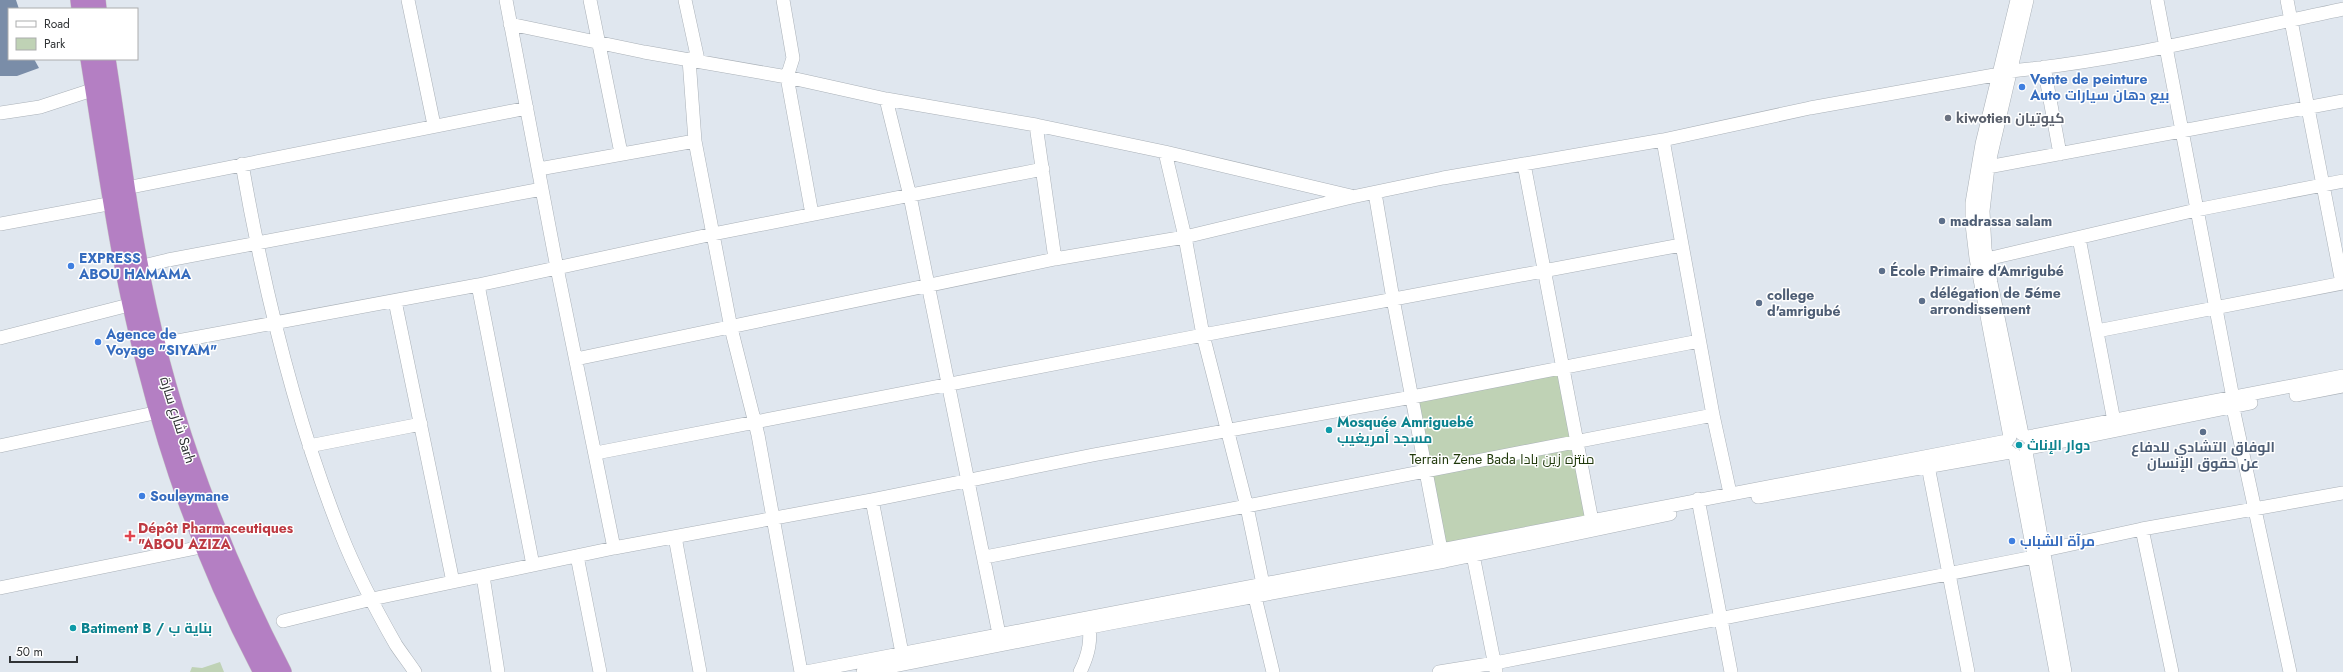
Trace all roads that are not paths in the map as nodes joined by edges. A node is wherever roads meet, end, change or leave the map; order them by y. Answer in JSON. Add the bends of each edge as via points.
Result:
{"nodes":[{"id":1,"x":408,"y":0,"type":"edge"},
{"id":2,"x":506,"y":0,"type":"edge"},
{"id":3,"x":590,"y":0,"type":"edge"},
{"id":4,"x":685,"y":0,"type":"edge"},
{"id":5,"x":783,"y":0,"type":"edge"},
{"id":6,"x":2017,"y":0,"type":"edge"},
{"id":7,"x":2027,"y":0,"type":"edge"},
{"id":8,"x":2157,"y":0,"type":"edge"},
{"id":9,"x":2287,"y":0,"type":"edge"},
{"id":10,"x":2343,"y":9,"type":"edge"},
{"id":11,"x":2291,"y":20,"type":"junction"},
{"id":12,"x":510,"y":24,"type":"junction"},
{"id":13,"x":598,"y":42,"type":"junction"},
{"id":14,"x":2166,"y":46,"type":"junction"},
{"id":15,"x":693,"y":59,"type":"junction"},
{"id":16,"x":90,"y":60,"type":"edge"},
{"id":17,"x":106,"y":60,"type":"edge"},
{"id":18,"x":2044,"y":67,"type":"junction"},
{"id":19,"x":2005,"y":72,"type":"junction"},
{"id":20,"x":787,"y":77,"type":"junction"},
{"id":21,"x":95,"y":89,"type":"junction"},
{"id":22,"x":886,"y":99,"type":"junction"},
{"id":23,"x":2343,"y":101,"type":"edge"},
{"id":24,"x":527,"y":108,"type":"junction"},
{"id":25,"x":2307,"y":108,"type":"junction"},
{"id":26,"x":0,"y":113,"type":"edge"},
{"id":27,"x":1036,"y":125,"type":"junction"},
{"id":28,"x":434,"y":126,"type":"junction"},
{"id":29,"x":2182,"y":131,"type":"junction"},
{"id":30,"x":1663,"y":140,"type":"junction"},
{"id":31,"x":695,"y":141,"type":"junction"},
{"id":32,"x":1165,"y":152,"type":"junction"},
{"id":33,"x":621,"y":153,"type":"junction"},
{"id":34,"x":2060,"y":154,"type":"junction"},
{"id":35,"x":242,"y":164,"type":"junction"},
{"id":36,"x":1524,"y":164,"type":"junction"},
{"id":37,"x":1988,"y":167,"type":"junction"},
{"id":38,"x":539,"y":169,"type":"junction"},
{"id":39,"x":1043,"y":169,"type":"junction"},
{"id":40,"x":2343,"y":181,"type":"edge"},
{"id":41,"x":2322,"y":186,"type":"junction"},
{"id":42,"x":126,"y":188,"type":"junction"},
{"id":43,"x":542,"y":189,"type":"junction"},
{"id":44,"x":1376,"y":193,"type":"junction"},
{"id":45,"x":910,"y":196,"type":"junction"},
{"id":46,"x":1352,"y":197,"type":"junction"},
{"id":47,"x":113,"y":203,"type":"junction"},
{"id":48,"x":2196,"y":210,"type":"junction"},
{"id":49,"x":812,"y":214,"type":"junction"},
{"id":50,"x":0,"y":224,"type":"edge"},
{"id":51,"x":713,"y":234,"type":"junction"},
{"id":52,"x":1185,"y":237,"type":"junction"},
{"id":53,"x":2079,"y":238,"type":"junction"},
{"id":54,"x":255,"y":243,"type":"junction"},
{"id":55,"x":1681,"y":245,"type":"junction"},
{"id":56,"x":1055,"y":259,"type":"junction"},
{"id":57,"x":1987,"y":260,"type":"junction"},
{"id":58,"x":139,"y":267,"type":"junction"},
{"id":59,"x":557,"y":268,"type":"junction"},
{"id":60,"x":1543,"y":271,"type":"junction"},
{"id":61,"x":2342,"y":283,"type":"edge"},
{"id":62,"x":478,"y":285,"type":"junction"},
{"id":63,"x":928,"y":285,"type":"junction"},
{"id":64,"x":1393,"y":299,"type":"junction"},
{"id":65,"x":395,"y":301,"type":"junction"},
{"id":66,"x":133,"y":304,"type":"junction"},
{"id":67,"x":2215,"y":307,"type":"junction"},
{"id":68,"x":275,"y":325,"type":"junction"},
{"id":69,"x":731,"y":328,"type":"junction"},
{"id":70,"x":2097,"y":331,"type":"junction"},
{"id":71,"x":1203,"y":335,"type":"junction"},
{"id":72,"x":0,"y":338,"type":"edge"},
{"id":73,"x":1699,"y":341,"type":"junction"},
{"id":74,"x":156,"y":345,"type":"junction"},
{"id":75,"x":576,"y":359,"type":"junction"},
{"id":76,"x":1562,"y":367,"type":"junction"},
{"id":77,"x":2343,"y":376,"type":"edge"},
{"id":78,"x":948,"y":386,"type":"junction"},
{"id":79,"x":2343,"y":386,"type":"edge"},
{"id":80,"x":1412,"y":397,"type":"junction"},
{"id":81,"x":2233,"y":403,"type":"junction"},
{"id":82,"x":159,"y":412,"type":"junction"},
{"id":83,"x":1713,"y":415,"type":"junction"},
{"id":84,"x":2114,"y":421,"type":"junction"},
{"id":85,"x":755,"y":423,"type":"junction"},
{"id":86,"x":421,"y":424,"type":"junction"},
{"id":87,"x":1228,"y":429,"type":"junction"},
{"id":88,"x":1577,"y":442,"type":"junction"},
{"id":89,"x":2018,"y":444,"type":"junction"},
{"id":90,"x":0,"y":446,"type":"edge"},
{"id":91,"x":310,"y":446,"type":"junction"},
{"id":92,"x":596,"y":453,"type":"junction"},
{"id":93,"x":1928,"y":466,"type":"junction"},
{"id":94,"x":1425,"y":472,"type":"junction"},
{"id":95,"x":967,"y":480,"type":"junction"},
{"id":96,"x":1730,"y":493,"type":"junction"},
{"id":97,"x":2343,"y":493,"type":"edge"},
{"id":98,"x":872,"y":500,"type":"junction"},
{"id":99,"x":1699,"y":504,"type":"junction"},
{"id":100,"x":1247,"y":507,"type":"junction"},
{"id":101,"x":2255,"y":509,"type":"junction"},
{"id":102,"x":773,"y":519,"type":"junction"},
{"id":103,"x":1592,"y":521,"type":"junction"},
{"id":104,"x":2142,"y":529,"type":"junction"},
{"id":105,"x":675,"y":537,"type":"junction"},
{"id":106,"x":206,"y":546,"type":"junction"},
{"id":107,"x":614,"y":548,"type":"junction"},
{"id":108,"x":1441,"y":550,"type":"junction"},
{"id":109,"x":2039,"y":554,"type":"junction"},
{"id":110,"x":1473,"y":555,"type":"junction"},
{"id":111,"x":577,"y":556,"type":"junction"},
{"id":112,"x":985,"y":557,"type":"junction"},
{"id":113,"x":533,"y":565,"type":"junction"},
{"id":114,"x":1949,"y":573,"type":"junction"},
{"id":115,"x":483,"y":576,"type":"junction"},
{"id":116,"x":453,"y":582,"type":"junction"},
{"id":117,"x":1263,"y":584,"type":"junction"},
{"id":118,"x":0,"y":588,"type":"edge"},
{"id":119,"x":1255,"y":597,"type":"junction"},
{"id":120,"x":372,"y":599,"type":"junction"},
{"id":121,"x":1721,"y":618,"type":"junction"},
{"id":122,"x":283,"y":621,"type":"dead end"},
{"id":123,"x":1089,"y":622,"type":"junction"},
{"id":124,"x":999,"y":634,"type":"junction"},
{"id":125,"x":902,"y":653,"type":"junction"},
{"id":126,"x":1496,"y":668,"type":"edge"},
{"id":127,"x":886,"y":670,"type":"edge"},
{"id":128,"x":263,"y":672,"type":"edge"},
{"id":129,"x":282,"y":672,"type":"edge"},
{"id":130,"x":415,"y":672,"type":"edge"},
{"id":131,"x":498,"y":672,"type":"edge"},
{"id":132,"x":600,"y":672,"type":"edge"},
{"id":133,"x":700,"y":672,"type":"edge"},
{"id":134,"x":801,"y":672,"type":"edge"},
{"id":135,"x":806,"y":672,"type":"edge"},
{"id":136,"x":863,"y":672,"type":"edge"},
{"id":137,"x":1080,"y":672,"type":"edge"},
{"id":138,"x":1273,"y":672,"type":"edge"},
{"id":139,"x":1439,"y":672,"type":"edge"},
{"id":140,"x":1730,"y":672,"type":"edge"},
{"id":141,"x":1968,"y":672,"type":"edge"},
{"id":142,"x":2056,"y":672,"type":"edge"},
{"id":143,"x":2065,"y":672,"type":"edge"},
{"id":144,"x":2172,"y":672,"type":"edge"},
{"id":145,"x":2290,"y":672,"type":"edge"}],
"edges":[{"from":1,"to":28,"type":"street"},
{"from":2,"to":12,"type":"street"},
{"from":3,"to":13,"type":"street"},
{"from":4,"to":15,"type":"street"},
{"from":5,"to":20,"type":"street","via":[[793,58]]},
{"from":6,"to":19,"type":"street"},
{"from":7,"to":19,"type":"street"},
{"from":8,"to":14,"type":"street"},
{"from":9,"to":11,"type":"street"},
{"from":10,"to":11,"type":"street"},
{"from":11,"to":14,"type":"street"},
{"from":11,"to":25,"type":"street"},
{"from":12,"to":13,"type":"street"},
{"from":12,"to":24,"type":"street"},
{"from":13,"to":15,"type":"street"},
{"from":13,"to":33,"type":"street"},
{"from":14,"to":18,"type":"street"},
{"from":14,"to":29,"type":"street"},
{"from":15,"to":20,"type":"street"},
{"from":15,"to":31,"type":"street"},
{"from":16,"to":21,"type":"highway","name":"شارع سارة Sarh"},
{"from":17,"to":42,"type":"highway","name":"شارع سارة Sarh"},
{"from":18,"to":19,"type":"street"},
{"from":18,"to":34,"type":"street"},
{"from":19,"to":30,"type":"street","via":[[1810,108]]},
{"from":19,"to":37,"type":"street"},
{"from":19,"to":89,"type":"street","via":[[1974,182],[1972,224],[1976,258]]},
{"from":20,"to":22,"type":"street"},
{"from":20,"to":49,"type":"street"},
{"from":21,"to":26,"type":"street","via":[[40,107]]},
{"from":21,"to":47,"type":"highway","name":"شارع سارة Sarh"},
{"from":22,"to":27,"type":"street"},
{"from":22,"to":45,"type":"street"},
{"from":23,"to":25,"type":"street"},
{"from":24,"to":28,"type":"street"},
{"from":24,"to":38,"type":"street"},
{"from":25,"to":29,"type":"street"},
{"from":25,"to":41,"type":"street"},
{"from":27,"to":32,"type":"street"},
{"from":27,"to":39,"type":"street"},
{"from":28,"to":35,"type":"street"},
{"from":29,"to":34,"type":"street"},
{"from":29,"to":48,"type":"street"},
{"from":30,"to":36,"type":"street"},
{"from":30,"to":55,"type":"street"},
{"from":31,"to":33,"type":"street"},
{"from":31,"to":51,"type":"street"},
{"from":32,"to":46,"type":"street"},
{"from":32,"to":52,"type":"street"},
{"from":33,"to":38,"type":"street"},
{"from":34,"to":37,"type":"street"},
{"from":35,"to":42,"type":"street"},
{"from":35,"to":54,"type":"street"},
{"from":36,"to":44,"type":"street"},
{"from":36,"to":60,"type":"street"},
{"from":37,"to":57,"type":"street","via":[[1983,211]]},
{"from":38,"to":43,"type":"street"},
{"from":39,"to":45,"type":"street"},
{"from":39,"to":56,"type":"street"},
{"from":40,"to":41,"type":"street"},
{"from":41,"to":48,"type":"street"},
{"from":41,"to":61,"type":"street"},
{"from":42,"to":58,"type":"highway","name":"شارع سارة Sarh"},
{"from":43,"to":54,"type":"street"},
{"from":43,"to":59,"type":"street"},
{"from":44,"to":46,"type":"street"},
{"from":44,"to":64,"type":"street"},
{"from":45,"to":49,"type":"street"},
{"from":45,"to":63,"type":"street"},
{"from":46,"to":52,"type":"street"},
{"from":47,"to":50,"type":"street"},
{"from":47,"to":66,"type":"highway","name":"شارع سارة Sarh"},
{"from":48,"to":53,"type":"street"},
{"from":48,"to":67,"type":"street"},
{"from":49,"to":51,"type":"street"},
{"from":51,"to":59,"type":"street"},
{"from":51,"to":69,"type":"street"},
{"from":52,"to":56,"type":"street"},
{"from":52,"to":71,"type":"street"},
{"from":53,"to":57,"type":"street"},
{"from":53,"to":70,"type":"street"},
{"from":54,"to":58,"type":"street"},
{"from":54,"to":68,"type":"street"},
{"from":55,"to":60,"type":"street"},
{"from":55,"to":73,"type":"street"},
{"from":56,"to":63,"type":"street"},
{"from":57,"to":89,"type":"street"},
{"from":58,"to":74,"type":"highway","name":"شارع سارة Sarh"},
{"from":59,"to":62,"type":"street"},
{"from":59,"to":75,"type":"street"},
{"from":60,"to":64,"type":"street"},
{"from":60,"to":76,"type":"street"},
{"from":61,"to":67,"type":"street"},
{"from":62,"to":65,"type":"street"},
{"from":62,"to":113,"type":"street"},
{"from":63,"to":69,"type":"street"},
{"from":63,"to":78,"type":"street"},
{"from":64,"to":71,"type":"street"},
{"from":64,"to":80,"type":"street"},
{"from":65,"to":68,"type":"street"},
{"from":65,"to":86,"type":"street"},
{"from":66,"to":72,"type":"street"},
{"from":66,"to":82,"type":"highway","name":"شارع سارة Sarh"},
{"from":67,"to":70,"type":"street"},
{"from":67,"to":81,"type":"street"},
{"from":68,"to":74,"type":"street"},
{"from":68,"to":91,"type":"street"},
{"from":69,"to":75,"type":"street"},
{"from":69,"to":85,"type":"street"},
{"from":70,"to":84,"type":"street"},
{"from":71,"to":78,"type":"street"},
{"from":71,"to":87,"type":"street"},
{"from":73,"to":76,"type":"street"},
{"from":73,"to":83,"type":"street"},
{"from":74,"to":129,"type":"highway","name":"شارع سارة Sarh","via":[[179,425],[211,518],[234,574]]},
{"from":75,"to":92,"type":"street"},
{"from":76,"to":80,"type":"street"},
{"from":76,"to":88,"type":"street"},
{"from":77,"to":81,"type":"street"},
{"from":78,"to":85,"type":"street"},
{"from":78,"to":95,"type":"street"},
{"from":79,"to":81,"type":"street"},
{"from":80,"to":87,"type":"street"},
{"from":80,"to":94,"type":"street"},
{"from":81,"to":84,"type":"street"},
{"from":81,"to":89,"type":"street"},
{"from":81,"to":101,"type":"street"},
{"from":82,"to":90,"type":"street"},
{"from":82,"to":106,"type":"highway","name":"شارع سارة Sarh"},
{"from":83,"to":88,"type":"street"},
{"from":83,"to":96,"type":"street"},
{"from":84,"to":89,"type":"street"},
{"from":85,"to":92,"type":"street"},
{"from":85,"to":102,"type":"street"},
{"from":86,"to":91,"type":"street"},
{"from":86,"to":116,"type":"street"},
{"from":87,"to":95,"type":"street"},
{"from":87,"to":100,"type":"street"},
{"from":88,"to":94,"type":"street"},
{"from":88,"to":103,"type":"street"},
{"from":89,"to":93,"type":"street"},
{"from":89,"to":96,"type":"street"},
{"from":89,"to":109,"type":"street"},
{"from":91,"to":120,"type":"street","via":[[320,483],[341,535]]},
{"from":92,"to":107,"type":"street"},
{"from":93,"to":99,"type":"street"},
{"from":93,"to":114,"type":"street"},
{"from":94,"to":100,"type":"street"},
{"from":94,"to":108,"type":"street"},
{"from":95,"to":98,"type":"street"},
{"from":95,"to":112,"type":"street"},
{"from":96,"to":99,"type":"street"},
{"from":97,"to":101,"type":"street"},
{"from":98,"to":102,"type":"street"},
{"from":98,"to":125,"type":"street"},
{"from":99,"to":103,"type":"street"},
{"from":99,"to":110,"type":"street"},
{"from":99,"to":121,"type":"street"},
{"from":100,"to":112,"type":"street"},
{"from":100,"to":117,"type":"street"},
{"from":101,"to":104,"type":"street"},
{"from":101,"to":145,"type":"street"},
{"from":102,"to":105,"type":"street"},
{"from":102,"to":134,"type":"street"},
{"from":103,"to":108,"type":"street"},
{"from":104,"to":109,"type":"street"},
{"from":104,"to":144,"type":"street"},
{"from":105,"to":107,"type":"street"},
{"from":105,"to":133,"type":"street"},
{"from":106,"to":118,"type":"street"},
{"from":106,"to":128,"type":"highway","name":"شارع سارة Sarh","via":[[239,626]]},
{"from":107,"to":111,"type":"street"},
{"from":108,"to":117,"type":"street"},
{"from":109,"to":114,"type":"street"},
{"from":109,"to":142,"type":"street"},
{"from":109,"to":143,"type":"street"},
{"from":110,"to":119,"type":"street"},
{"from":110,"to":126,"type":"street"},
{"from":111,"to":113,"type":"street"},
{"from":111,"to":132,"type":"street"},
{"from":112,"to":124,"type":"street"},
{"from":113,"to":115,"type":"street"},
{"from":114,"to":121,"type":"street"},
{"from":114,"to":141,"type":"street"},
{"from":115,"to":116,"type":"street"},
{"from":115,"to":131,"type":"street"},
{"from":116,"to":120,"type":"street"},
{"from":117,"to":123,"type":"street"},
{"from":119,"to":123,"type":"street"},
{"from":119,"to":138,"type":"street"},
{"from":120,"to":122,"type":"street"},
{"from":120,"to":130,"type":"street","via":[[397,646]]},
{"from":121,"to":126,"type":"street"},
{"from":121,"to":140,"type":"street"},
{"from":123,"to":124,"type":"street"},
{"from":123,"to":127,"type":"street"},
{"from":123,"to":137,"type":"street","via":[[1091,641]]},
{"from":124,"to":125,"type":"street"},
{"from":125,"to":135,"type":"street"},
{"from":126,"to":139,"type":"street"},
{"from":127,"to":136,"type":"street"}]}
